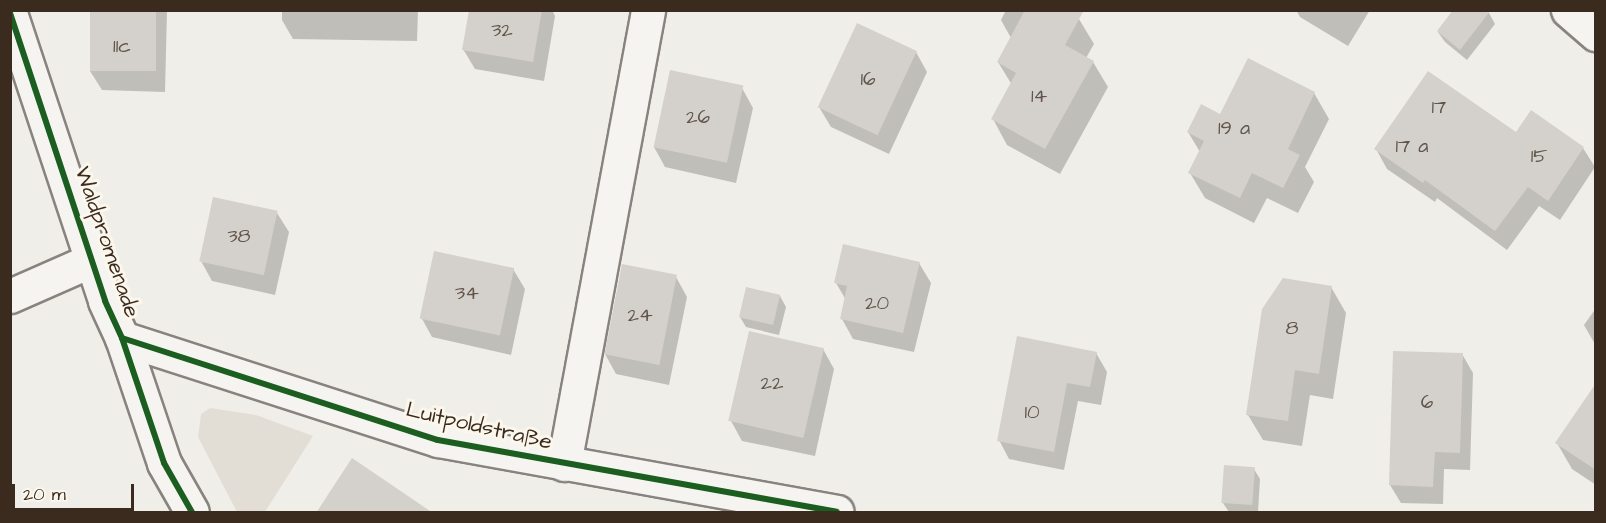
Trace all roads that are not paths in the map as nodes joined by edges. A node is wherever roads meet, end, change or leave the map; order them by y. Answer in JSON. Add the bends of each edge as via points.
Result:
{"nodes":[{"id":1,"x":648,"y":10,"type":"edge"},
{"id":2,"x":1568,"y":10,"type":"edge"},
{"id":3,"x":10,"y":13,"type":"edge"},
{"id":4,"x":1596,"y":34,"type":"edge"},
{"id":5,"x":92,"y":260,"type":"junction"},
{"id":6,"x":10,"y":296,"type":"edge"},
{"id":7,"x":122,"y":338,"type":"junction"},
{"id":8,"x":564,"y":464,"type":"junction"},
{"id":9,"x":192,"y":513,"type":"edge"},
{"id":10,"x":837,"y":513,"type":"edge"}],
"edges":[{"from":1,"to":8,"type":"street"},
{"from":2,"to":4,"type":"street"},
{"from":3,"to":5,"type":"street","name":"Waldpromenade"},
{"from":5,"to":6,"type":"street"},
{"from":5,"to":7,"type":"street","name":"Waldpromenade"},
{"from":7,"to":8,"type":"street","name":"Luitpoldstraße","via":[[438,440]]},
{"from":7,"to":9,"type":"street","name":"Waldpromenade","via":[[164,464]]},
{"from":8,"to":10,"type":"street","name":"Luitpoldstraße"}]}
